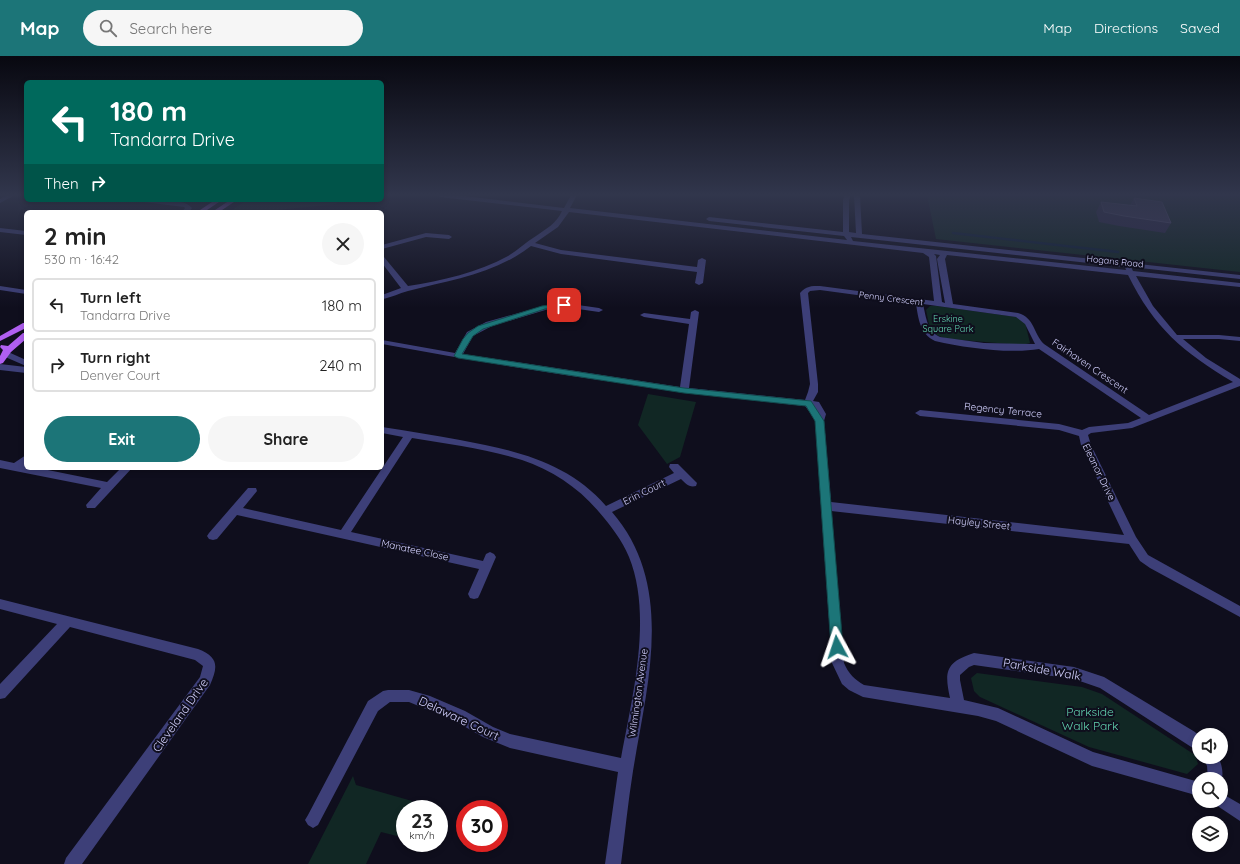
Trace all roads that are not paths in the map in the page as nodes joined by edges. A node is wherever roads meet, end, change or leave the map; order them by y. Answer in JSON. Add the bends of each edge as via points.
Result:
{"nodes":[{"id":1,"x":543,"y":233,"type":"edge"},
{"id":2,"x":548,"y":233,"type":"edge"},
{"id":3,"x":773,"y":233,"type":"edge"},
{"id":4,"x":834,"y":233,"type":"edge"},
{"id":5,"x":860,"y":233,"type":"edge"},
{"id":6,"x":846,"y":234,"type":"junction"},
{"id":7,"x":541,"y":236,"type":"junction"},
{"id":8,"x":860,"y":236,"type":"junction"},
{"id":9,"x":449,"y":238,"type":"dead end"},
{"id":10,"x":852,"y":243,"type":"junction"},
{"id":11,"x":531,"y":244,"type":"junction"},
{"id":12,"x":384,"y":246,"type":"edge"},
{"id":13,"x":924,"y":250,"type":"junction"},
{"id":14,"x":946,"y":253,"type":"junction"},
{"id":15,"x":702,"y":260,"type":"dead end"},
{"id":16,"x":384,"y":261,"type":"edge"},
{"id":17,"x":1127,"y":265,"type":"junction"},
{"id":18,"x":701,"y":270,"type":"junction"},
{"id":19,"x":1172,"y":270,"type":"junction"},
{"id":20,"x":1130,"y":272,"type":"junction"},
{"id":21,"x":1240,"y":277,"type":"edge"},
{"id":22,"x":1179,"y":278,"type":"junction"},
{"id":23,"x":699,"y":283,"type":"dead end"},
{"id":24,"x":799,"y":284,"type":"dead end"},
{"id":25,"x":1240,"y":285,"type":"edge"},
{"id":26,"x":0,"y":288,"type":"edge"},
{"id":27,"x":405,"y":288,"type":"junction"},
{"id":28,"x":810,"y":290,"type":"junction"},
{"id":29,"x":24,"y":292,"type":"edge"},
{"id":30,"x":384,"y":297,"type":"edge"},
{"id":31,"x":919,"y":301,"type":"junction"},
{"id":32,"x":938,"y":304,"type":"junction"},
{"id":33,"x":949,"y":305,"type":"junction"},
{"id":34,"x":599,"y":310,"type":"dead end"},
{"id":35,"x":695,"y":312,"type":"dead end"},
{"id":36,"x":643,"y":314,"type":"dead end"},
{"id":37,"x":694,"y":322,"type":"junction"},
{"id":38,"x":24,"y":326,"type":"edge"},
{"id":39,"x":24,"y":337,"type":"edge"},
{"id":40,"x":1174,"y":337,"type":"junction"},
{"id":41,"x":0,"y":339,"type":"edge"},
{"id":42,"x":1240,"y":339,"type":"edge"},
{"id":43,"x":384,"y":342,"type":"edge"},
{"id":44,"x":1041,"y":346,"type":"junction"},
{"id":45,"x":3,"y":353,"type":"edge"},
{"id":46,"x":458,"y":356,"type":"junction"},
{"id":47,"x":0,"y":367,"type":"edge"},
{"id":48,"x":24,"y":367,"type":"edge"},
{"id":49,"x":24,"y":368,"type":"edge"},
{"id":50,"x":1240,"y":383,"type":"edge"},
{"id":51,"x":684,"y":390,"type":"junction"},
{"id":52,"x":812,"y":404,"type":"junction"},
{"id":53,"x":920,"y":413,"type":"dead end"},
{"id":54,"x":1149,"y":419,"type":"junction"},
{"id":55,"x":384,"y":430,"type":"edge"},
{"id":56,"x":410,"y":434,"type":"junction"},
{"id":57,"x":1083,"y":434,"type":"junction"},
{"id":58,"x":24,"y":460,"type":"edge"},
{"id":59,"x":0,"y":464,"type":"edge"},
{"id":60,"x":16,"y":467,"type":"junction"},
{"id":61,"x":24,"y":469,"type":"edge"},
{"id":62,"x":31,"y":470,"type":"edge"},
{"id":63,"x":125,"y":470,"type":"edge"},
{"id":64,"x":692,"y":483,"type":"dead end"},
{"id":65,"x":109,"y":486,"type":"junction"},
{"id":66,"x":252,"y":491,"type":"dead end"},
{"id":67,"x":91,"y":505,"type":"dead end"},
{"id":68,"x":826,"y":506,"type":"junction"},
{"id":69,"x":607,"y":510,"type":"junction"},
{"id":70,"x":236,"y":511,"type":"junction"},
{"id":71,"x":344,"y":534,"type":"junction"},
{"id":72,"x":213,"y":536,"type":"dead end"},
{"id":73,"x":1132,"y":540,"type":"junction"},
{"id":74,"x":474,"y":594,"type":"dead end"},
{"id":75,"x":0,"y":604,"type":"edge"},
{"id":76,"x":1240,"y":612,"type":"edge"},
{"id":77,"x":68,"y":621,"type":"junction"},
{"id":78,"x":0,"y":693,"type":"edge"},
{"id":79,"x":959,"y":706,"type":"junction"},
{"id":80,"x":1192,"y":739,"type":"edge"},
{"id":81,"x":626,"y":766,"type":"junction"},
{"id":82,"x":1192,"y":788,"type":"edge"},
{"id":83,"x":1228,"y":805,"type":"edge"},
{"id":84,"x":1240,"y":813,"type":"edge"},
{"id":85,"x":313,"y":820,"type":"dead end"},
{"id":86,"x":72,"y":864,"type":"edge"},
{"id":87,"x":613,"y":864,"type":"edge"}],
"edges":[{"from":1,"to":7,"type":"street"},
{"from":2,"to":7,"type":"street"},
{"from":3,"to":10,"type":"street","name":"Hogans Road"},
{"from":4,"to":6,"type":"street","name":"Hogans Road"},
{"from":5,"to":8,"type":"street"},
{"from":6,"to":8,"type":"street","name":"Hogans Road"},
{"from":6,"to":10,"type":"street"},
{"from":7,"to":11,"type":"street"},
{"from":8,"to":10,"type":"street"},
{"from":8,"to":17,"type":"street","name":"Hogans Road"},
{"from":9,"to":12,"type":"street","via":[[424,233]]},
{"from":10,"to":13,"type":"street","name":"Hogans Road"},
{"from":11,"to":18,"type":"street","via":[[561,252]]},
{"from":11,"to":27,"type":"street","via":[[504,261],[462,275]]},
{"from":13,"to":14,"type":"street","name":"Hogans Road"},
{"from":13,"to":32,"type":"street","via":[[932,256]]},
{"from":14,"to":20,"type":"street","name":"Hogans Road"},
{"from":14,"to":33,"type":"street","via":[[941,259]]},
{"from":15,"to":18,"type":"street"},
{"from":16,"to":27,"type":"street"},
{"from":17,"to":19,"type":"street","name":"Hogans Road"},
{"from":17,"to":20,"type":"street"},
{"from":18,"to":23,"type":"street"},
{"from":19,"to":21,"type":"street","name":"Hogans Road"},
{"from":19,"to":22,"type":"street"},
{"from":20,"to":22,"type":"street","name":"Hogans Road"},
{"from":20,"to":40,"type":"street","via":[[1150,308]]},
{"from":22,"to":25,"type":"street","name":"Hogans Road"},
{"from":24,"to":28,"type":"street"},
{"from":26,"to":29,"type":"street"},
{"from":27,"to":30,"type":"street"},
{"from":28,"to":31,"type":"street","name":"Penny Crescent"},
{"from":28,"to":52,"type":"street","via":[[807,310],[814,384]]},
{"from":31,"to":32,"type":"street","name":"Penny Crescent"},
{"from":31,"to":44,"type":"street","via":[[927,331],[935,339],[1024,348]]},
{"from":32,"to":33,"type":"street","name":"Fairhaven Crescent"},
{"from":33,"to":44,"type":"street","name":"Fairhaven Crescent","via":[[1018,314],[1029,321],[1036,341]]},
{"from":34,"to":46,"type":"street","via":[[564,305],[551,306],[489,324],[470,334]]},
{"from":35,"to":37,"type":"street"},
{"from":36,"to":37,"type":"street"},
{"from":37,"to":51,"type":"street"},
{"from":38,"to":41,"type":"main road"},
{"from":39,"to":45,"type":"main road"},
{"from":40,"to":42,"type":"street"},
{"from":40,"to":50,"type":"street","via":[[1211,366]]},
{"from":43,"to":46,"type":"street"},
{"from":44,"to":54,"type":"street","name":"Fairhaven Crescent"},
{"from":45,"to":48,"type":"street"},
{"from":46,"to":51,"type":"street"},
{"from":47,"to":49,"type":"street"},
{"from":50,"to":54,"type":"street","name":"Eleanor Drive"},
{"from":51,"to":52,"type":"street"},
{"from":52,"to":68,"type":"street","via":[[821,414],[819,421]]},
{"from":53,"to":57,"type":"street","name":"Regency Terrace","via":[[1059,428]]},
{"from":54,"to":57,"type":"street","name":"Eleanor Drive","via":[[1129,426],[1089,430]]},
{"from":55,"to":56,"type":"street","name":"Wilmington Avenue"},
{"from":56,"to":69,"type":"street","name":"Wilmington Avenue","via":[[527,458],[572,480]]},
{"from":56,"to":71,"type":"street"},
{"from":57,"to":73,"type":"street","name":"Eleanor Drive"},
{"from":58,"to":60,"type":"street"},
{"from":59,"to":60,"type":"street"},
{"from":60,"to":61,"type":"street"},
{"from":62,"to":65,"type":"street"},
{"from":63,"to":65,"type":"street"},
{"from":64,"to":69,"type":"street","name":"Erin Court","via":[[677,471]]},
{"from":65,"to":67,"type":"street"},
{"from":66,"to":70,"type":"street"},
{"from":68,"to":73,"type":"street","name":"Hayley Street"},
{"from":68,"to":79,"type":"street","via":[[838,663],[844,677],[863,691]]},
{"from":69,"to":81,"type":"street","name":"Wilmington Avenue","via":[[628,542],[638,564],[647,617],[642,677]]},
{"from":70,"to":71,"type":"street","name":"Manatee Close"},
{"from":70,"to":72,"type":"street"},
{"from":71,"to":74,"type":"street","name":"Manatee Close","via":[[488,561]]},
{"from":73,"to":76,"type":"street","name":"Eleanor Drive","via":[[1141,554],[1154,565]]},
{"from":75,"to":77,"type":"street","name":"Cleveland Drive"},
{"from":77,"to":78,"type":"street"},
{"from":77,"to":86,"type":"street","name":"Cleveland Drive","via":[[198,655],[208,660],[210,665],[206,681]]},
{"from":79,"to":80,"type":"street","name":"Parkside Walk","via":[[953,680],[954,672],[974,659],[1074,673],[1104,683]]},
{"from":79,"to":82,"type":"street","via":[[998,715],[1092,759]]},
{"from":81,"to":85,"type":"street","name":"Delaware Court","via":[[510,741],[430,703],[409,696],[388,696],[372,706]]},
{"from":81,"to":87,"type":"street","name":"Wilmington Avenue"},
{"from":83,"to":84,"type":"street"}]}
